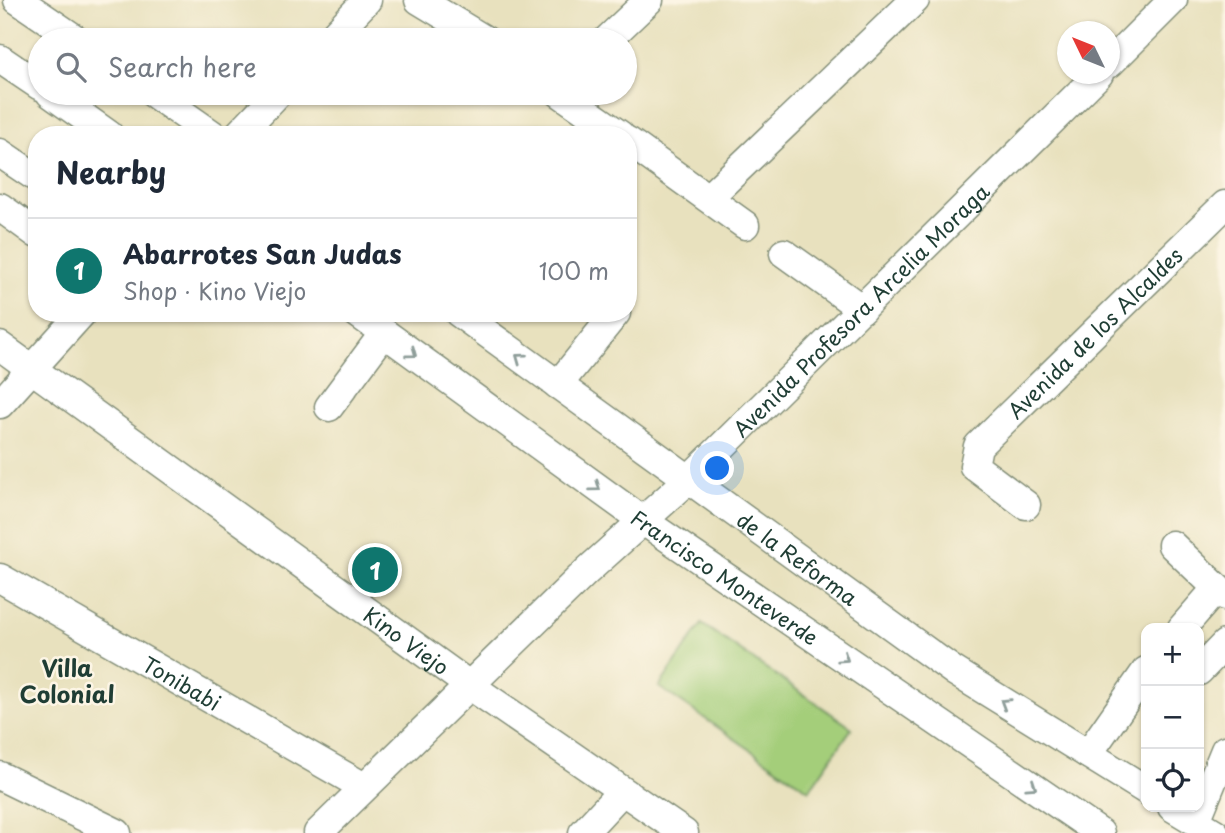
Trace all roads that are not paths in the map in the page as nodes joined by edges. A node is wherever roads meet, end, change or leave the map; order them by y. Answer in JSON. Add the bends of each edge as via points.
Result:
{"nodes":[{"id":1,"x":18,"y":0,"type":"edge"},
{"id":2,"x":367,"y":0,"type":"edge"},
{"id":3,"x":419,"y":0,"type":"edge"},
{"id":4,"x":649,"y":0,"type":"edge"},
{"id":5,"x":915,"y":0,"type":"edge"},
{"id":6,"x":1173,"y":0,"type":"edge"},
{"id":7,"x":59,"y":28,"type":"edge"},
{"id":8,"x":340,"y":28,"type":"edge"},
{"id":9,"x":465,"y":28,"type":"edge"},
{"id":10,"x":620,"y":28,"type":"edge"},
{"id":11,"x":1120,"y":53,"type":"edge"},
{"id":12,"x":0,"y":59,"type":"edge"},
{"id":13,"x":28,"y":78,"type":"edge"},
{"id":14,"x":1089,"y":84,"type":"edge"},
{"id":15,"x":67,"y":105,"type":"edge"},
{"id":16,"x":170,"y":105,"type":"edge"},
{"id":17,"x":267,"y":105,"type":"edge"},
{"id":18,"x":577,"y":105,"type":"edge"},
{"id":19,"x":96,"y":126,"type":"edge"},
{"id":20,"x":200,"y":126,"type":"edge"},
{"id":21,"x":247,"y":126,"type":"edge"},
{"id":22,"x":607,"y":126,"type":"edge"},
{"id":23,"x":637,"y":147,"type":"edge"},
{"id":24,"x":0,"y":153,"type":"edge"},
{"id":25,"x":28,"y":172,"type":"edge"},
{"id":26,"x":709,"y":197,"type":"junction"},
{"id":27,"x":1225,"y":205,"type":"edge"},
{"id":28,"x":0,"y":207,"type":"edge"},
{"id":29,"x":745,"y":225,"type":"dead end"},
{"id":30,"x":28,"y":227,"type":"edge"},
{"id":31,"x":784,"y":253,"type":"dead end"},
{"id":32,"x":862,"y":309,"type":"junction"},
{"id":33,"x":74,"y":322,"type":"edge"},
{"id":34,"x":369,"y":322,"type":"edge"},
{"id":35,"x":471,"y":322,"type":"edge"},
{"id":36,"x":609,"y":322,"type":"edge"},
{"id":37,"x":384,"y":333,"type":"junction"},
{"id":38,"x":0,"y":346,"type":"edge"},
{"id":39,"x":31,"y":369,"type":"junction"},
{"id":40,"x":558,"y":385,"type":"junction"},
{"id":41,"x":0,"y":404,"type":"edge"},
{"id":42,"x":329,"y":407,"type":"dead end"},
{"id":43,"x":688,"y":480,"type":"junction"},
{"id":44,"x":1026,"y":505,"type":"dead end"},
{"id":45,"x":642,"y":520,"type":"junction"},
{"id":46,"x":1172,"y":545,"type":"dead end"},
{"id":47,"x":0,"y":578,"type":"edge"},
{"id":48,"x":1221,"y":592,"type":"edge"},
{"id":49,"x":1187,"y":623,"type":"edge"},
{"id":50,"x":1225,"y":644,"type":"edge"},
{"id":51,"x":1204,"y":666,"type":"edge"},
{"id":52,"x":469,"y":685,"type":"junction"},
{"id":53,"x":1141,"y":688,"type":"edge"},
{"id":54,"x":1088,"y":754,"type":"junction"},
{"id":55,"x":1217,"y":757,"type":"edge"},
{"id":56,"x":0,"y":776,"type":"edge"},
{"id":57,"x":364,"y":787,"type":"junction"},
{"id":58,"x":1141,"y":787,"type":"edge"},
{"id":59,"x":622,"y":791,"type":"junction"},
{"id":60,"x":1194,"y":820,"type":"edge"},
{"id":61,"x":117,"y":833,"type":"edge"},
{"id":62,"x":318,"y":833,"type":"edge"},
{"id":63,"x":583,"y":833,"type":"edge"},
{"id":64,"x":684,"y":833,"type":"edge"},
{"id":65,"x":1100,"y":833,"type":"edge"}],
"edges":[{"from":1,"to":7,"type":"street"},
{"from":2,"to":8,"type":"street"},
{"from":3,"to":9,"type":"street"},
{"from":4,"to":10,"type":"street"},
{"from":5,"to":26,"type":"street"},
{"from":6,"to":11,"type":"street"},
{"from":12,"to":13,"type":"street"},
{"from":14,"to":32,"type":"street","name":"Avenida Profesora Arcelia Moraga"},
{"from":15,"to":19,"type":"street"},
{"from":16,"to":20,"type":"street"},
{"from":17,"to":21,"type":"street"},
{"from":18,"to":22,"type":"street"},
{"from":23,"to":26,"type":"street"},
{"from":24,"to":25,"type":"street"},
{"from":26,"to":29,"type":"street"},
{"from":27,"to":44,"type":"street","name":"Avenida de los Alcaldes","via":[[978,446],[974,466]]},
{"from":28,"to":30,"type":"street"},
{"from":31,"to":32,"type":"street"},
{"from":32,"to":43,"type":"street","name":"Avenida Profesora Arcelia Moraga"},
{"from":33,"to":39,"type":"street"},
{"from":34,"to":37,"type":"street","name":"Francisco Monteverde"},
{"from":40,"to":35,"type":"street","name":"de la Reforma","one_way":true},
{"from":36,"to":40,"type":"street"},
{"from":37,"to":42,"type":"street"},
{"from":37,"to":45,"type":"street","name":"Francisco Monteverde","one_way":true},
{"from":38,"to":39,"type":"street","name":"Kino Viejo"},
{"from":39,"to":41,"type":"street"},
{"from":39,"to":52,"type":"street","name":"Kino Viejo"},
{"from":40,"to":43,"type":"street","name":"de la Reforma"},
{"from":43,"to":45,"type":"street","name":"Avenida Profesora Arcelia Moraga"},
{"from":54,"to":43,"type":"street","name":"de la Reforma","one_way":true,"via":[[954,671]]},
{"from":45,"to":52,"type":"street","name":"Avenida Profesora Arcelia Moraga"},
{"from":45,"to":65,"type":"street","name":"Francisco Monteverde","one_way":true},
{"from":46,"to":48,"type":"street"},
{"from":47,"to":57,"type":"street","name":"Tonibabi"},
{"from":48,"to":49,"type":"street"},
{"from":50,"to":51,"type":"street"},
{"from":52,"to":57,"type":"street","name":"Avenida Profesora Arcelia Moraga"},
{"from":52,"to":59,"type":"street","name":"Kino Viejo"},
{"from":53,"to":54,"type":"street"},
{"from":54,"to":58,"type":"street","name":"de la Reforma"},
{"from":55,"to":60,"type":"street"},
{"from":56,"to":61,"type":"street"},
{"from":57,"to":62,"type":"street","name":"Avenida Profesora Arcelia Moraga"},
{"from":59,"to":63,"type":"street"},
{"from":59,"to":64,"type":"street","name":"Kino Viejo"}]}
